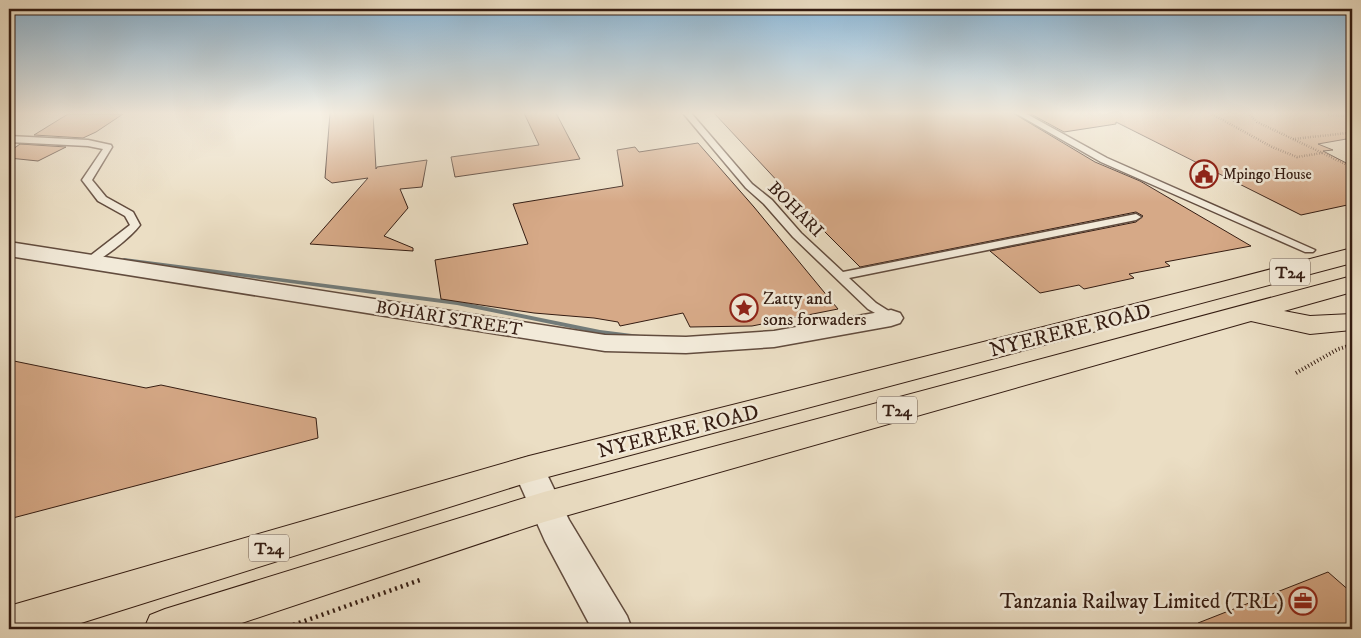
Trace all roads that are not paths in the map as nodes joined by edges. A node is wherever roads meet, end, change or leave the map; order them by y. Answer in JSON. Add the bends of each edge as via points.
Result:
{"nodes":[{"id":1,"x":84,"y":143,"type":"edge"},
{"id":2,"x":712,"y":143,"type":"edge"},
{"id":3,"x":1073,"y":143,"type":"edge"},
{"id":4,"x":1136,"y":217,"type":"dead end"},
{"id":5,"x":9,"y":249,"type":"edge"},
{"id":6,"x":1309,"y":250,"type":"dead end"},
{"id":7,"x":1352,"y":255,"type":"edge"},
{"id":8,"x":90,"y":261,"type":"junction"},
{"id":9,"x":840,"y":276,"type":"junction"},
{"id":10,"x":1352,"y":284,"type":"edge"},
{"id":11,"x":1249,"y":313,"type":"junction"},
{"id":12,"x":891,"y":318,"type":"joint"},
{"id":13,"x":1352,"y":322,"type":"edge"},
{"id":14,"x":529,"y":469,"type":"junction"},
{"id":15,"x":544,"y":508,"type":"junction"},
{"id":16,"x":9,"y":626,"type":"edge"},
{"id":17,"x":165,"y":629,"type":"edge"},
{"id":18,"x":613,"y":629,"type":"edge"}],
"edges":[{"from":1,"to":8,"type":"lane","via":[[108,147],[87,180],[102,199],[129,214],[136,225]]},
{"from":2,"to":9,"type":"lane","name":"BOHARI","via":[[749,186]]},
{"from":3,"to":6,"type":"lane","via":[[1104,160]]},
{"from":4,"to":9,"type":"lane"},
{"from":5,"to":8,"type":"street","name":"BOHARI STREET"},
{"from":7,"to":14,"type":"highway","name":"NYERERE ROAD","number":"T24"},
{"from":8,"to":12,"type":"street","name":"BOHARI STREET","via":[[605,342],[686,345],[774,339]]},
{"from":9,"to":12,"type":"lane","name":"BOHARI","via":[[872,306]]},
{"from":10,"to":11,"type":"highway","name":"NYERERE ROAD","number":"T24"},
{"from":11,"to":13,"type":"highway","via":[[1310,325]]},
{"from":11,"to":15,"type":"highway","name":"NYERERE ROAD","number":"T24"},
{"from":14,"to":15,"type":"street"},
{"from":14,"to":16,"type":"highway","name":"NYERERE ROAD","number":"T24"},
{"from":15,"to":17,"type":"highway","name":"NYERERE ROAD","number":"T24"},
{"from":15,"to":18,"type":"street"}]}
